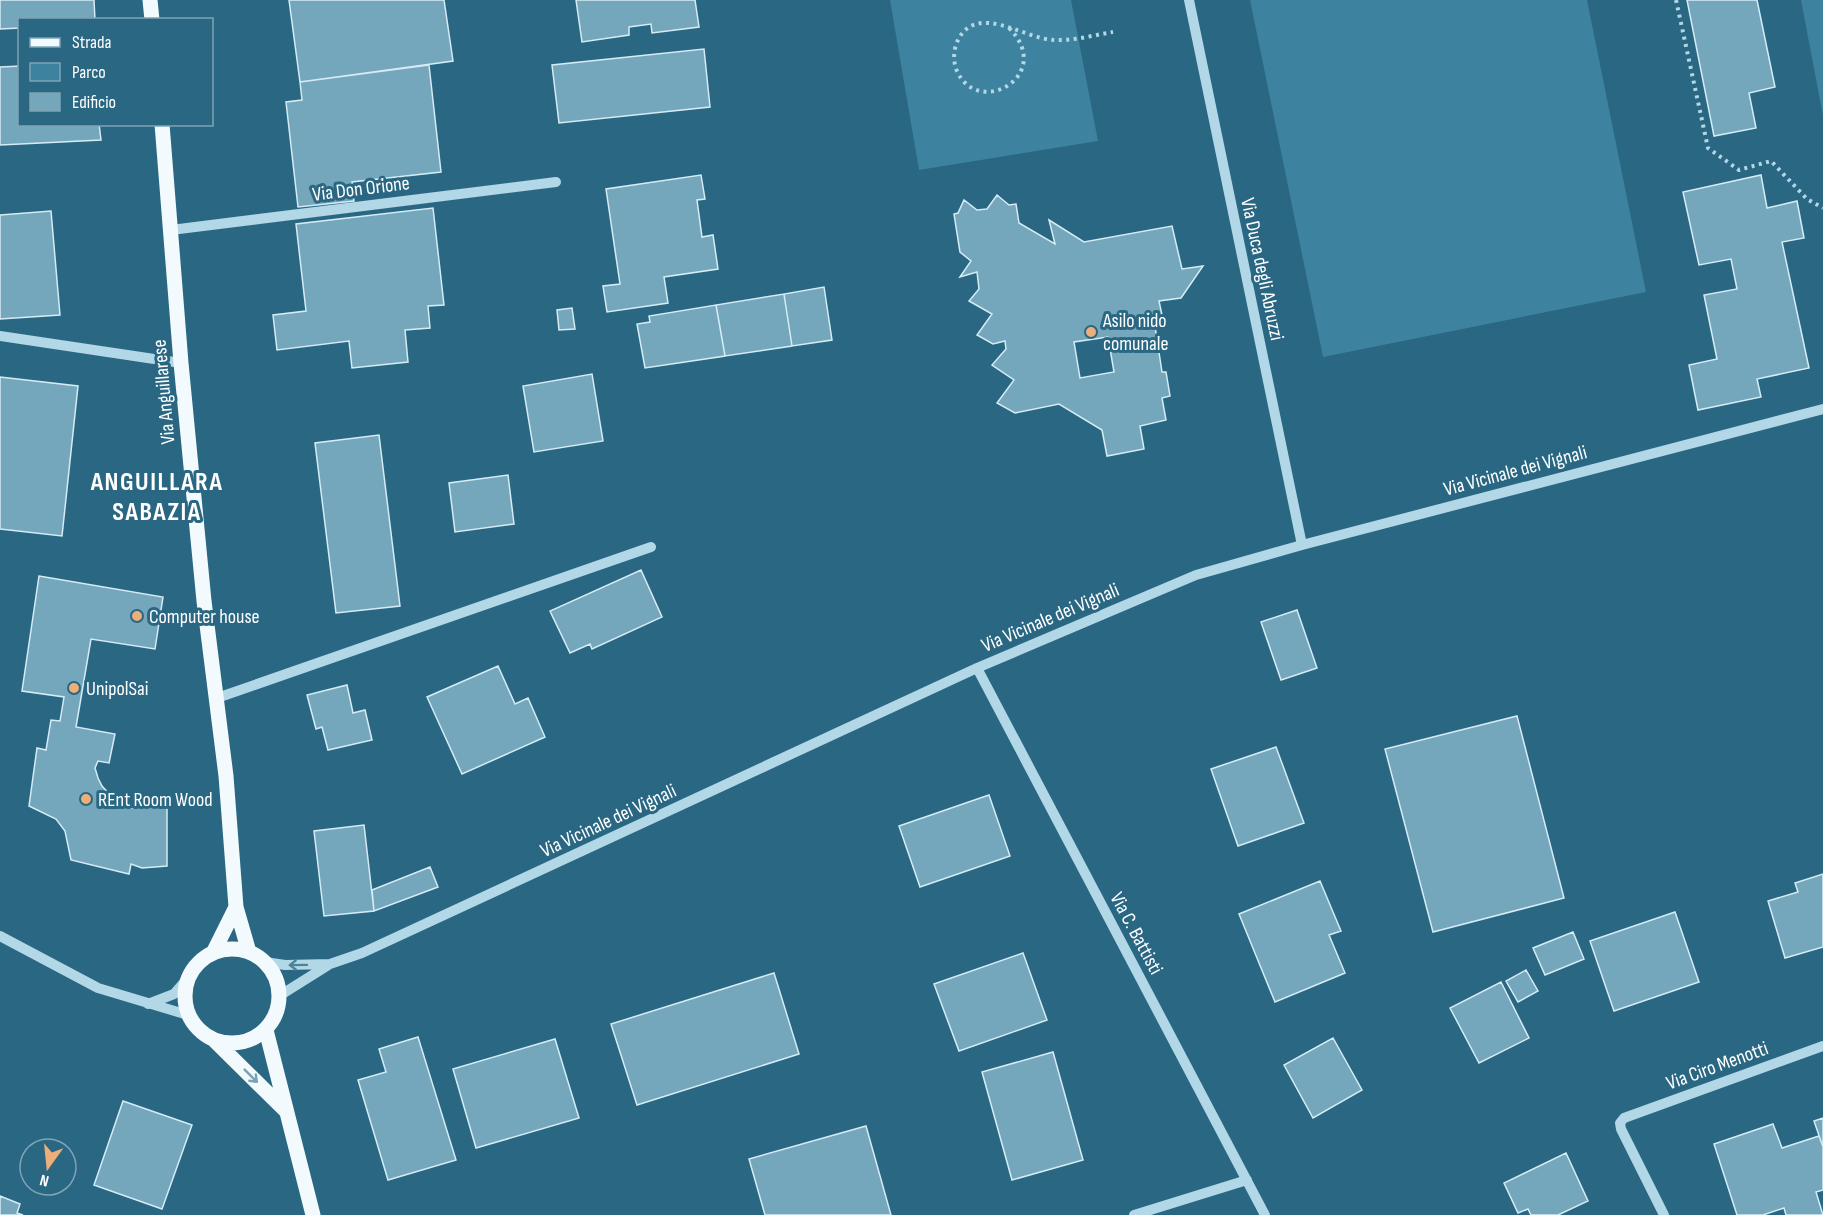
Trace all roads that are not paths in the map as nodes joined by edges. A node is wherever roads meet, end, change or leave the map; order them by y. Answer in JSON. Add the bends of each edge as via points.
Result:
{"nodes":[{"id":1,"x":150,"y":0,"type":"edge"},
{"id":2,"x":1189,"y":0,"type":"edge"},
{"id":3,"x":152,"y":18,"type":"edge"},
{"id":4,"x":162,"y":126,"type":"edge"},
{"id":5,"x":556,"y":182,"type":"dead end"},
{"id":6,"x":171,"y":230,"type":"junction"},
{"id":7,"x":0,"y":336,"type":"edge"},
{"id":8,"x":182,"y":363,"type":"junction"},
{"id":9,"x":1823,"y":409,"type":"edge"},
{"id":10,"x":1302,"y":545,"type":"junction"},
{"id":11,"x":651,"y":547,"type":"dead end"},
{"id":12,"x":977,"y":668,"type":"junction"},
{"id":13,"x":217,"y":698,"type":"junction"},
{"id":14,"x":236,"y":907,"type":"junction"},
{"id":15,"x":0,"y":936,"type":"edge"},
{"id":16,"x":213,"y":952,"type":"junction"},
{"id":17,"x":249,"y":952,"type":"junction"},
{"id":18,"x":265,"y":962,"type":"junction"},
{"id":19,"x":330,"y":964,"type":"junction"},
{"id":20,"x":187,"y":979,"type":"junction"},
{"id":21,"x":279,"y":996,"type":"junction"},
{"id":22,"x":148,"y":1004,"type":"junction"},
{"id":23,"x":188,"y":1015,"type":"junction"},
{"id":24,"x":266,"y":1030,"type":"junction"},
{"id":25,"x":214,"y":1040,"type":"junction"},
{"id":26,"x":1823,"y":1046,"type":"edge"},
{"id":27,"x":287,"y":1112,"type":"junction"},
{"id":28,"x":1247,"y":1180,"type":"junction"},
{"id":29,"x":313,"y":1215,"type":"edge"},
{"id":30,"x":1134,"y":1215,"type":"edge"},
{"id":31,"x":1265,"y":1215,"type":"edge"},
{"id":32,"x":1664,"y":1215,"type":"edge"}],
"edges":[{"from":1,"to":3,"type":"main road"},
{"from":2,"to":10,"type":"street","name":"Via Duca degli Abruzzi"},
{"from":4,"to":6,"type":"main road","name":"Via Anguillarese"},
{"from":5,"to":6,"type":"street","name":"Via Don Orione"},
{"from":6,"to":8,"type":"main road","name":"Via Anguillarese"},
{"from":7,"to":8,"type":"street"},
{"from":8,"to":13,"type":"main road","name":"Via Anguillarese"},
{"from":9,"to":10,"type":"street","name":"Via Vicinale dei Vignali"},
{"from":10,"to":12,"type":"street","name":"Via Vicinale dei Vignali","via":[[1196,575]]},
{"from":11,"to":13,"type":"street"},
{"from":12,"to":19,"type":"street","name":"Via Vicinale dei Vignali","via":[[362,953]]},
{"from":12,"to":28,"type":"street","name":"Via C. Battisti"},
{"from":13,"to":14,"type":"main road","name":"Via Anguillarese"},
{"from":14,"to":16,"type":"main road"},
{"from":14,"to":17,"type":"main road","name":"Via Anguillarese"},
{"from":15,"to":22,"type":"street","via":[[95,986]]},
{"from":16,"to":17,"type":"main road"},
{"from":16,"to":20,"type":"main road","via":[[202,959]]},
{"from":17,"to":18,"type":"main road"},
{"from":19,"to":18,"type":"street","name":"Via Vicinale dei Vignali","one_way":true},
{"from":18,"to":21,"type":"main road","via":[[278,984]]},
{"from":19,"to":21,"type":"street","name":"Via Vicinale dei Vignali"},
{"from":20,"to":22,"type":"street","via":[[174,994]]},
{"from":20,"to":23,"type":"main road"},
{"from":21,"to":24,"type":"main road","via":[[278,1008]]},
{"from":22,"to":23,"type":"street"},
{"from":23,"to":25,"type":"main road"},
{"from":24,"to":25,"type":"main road","via":[[242,1042]]},
{"from":24,"to":27,"type":"main road"},
{"from":25,"to":27,"type":"main road","one_way":true},
{"from":26,"to":32,"type":"street","name":"Via Ciro Menotti","via":[[1624,1118],[1621,1129]]},
{"from":27,"to":29,"type":"main road"},
{"from":28,"to":30,"type":"street"},
{"from":28,"to":31,"type":"street","name":"Via C. Battisti"}]}
